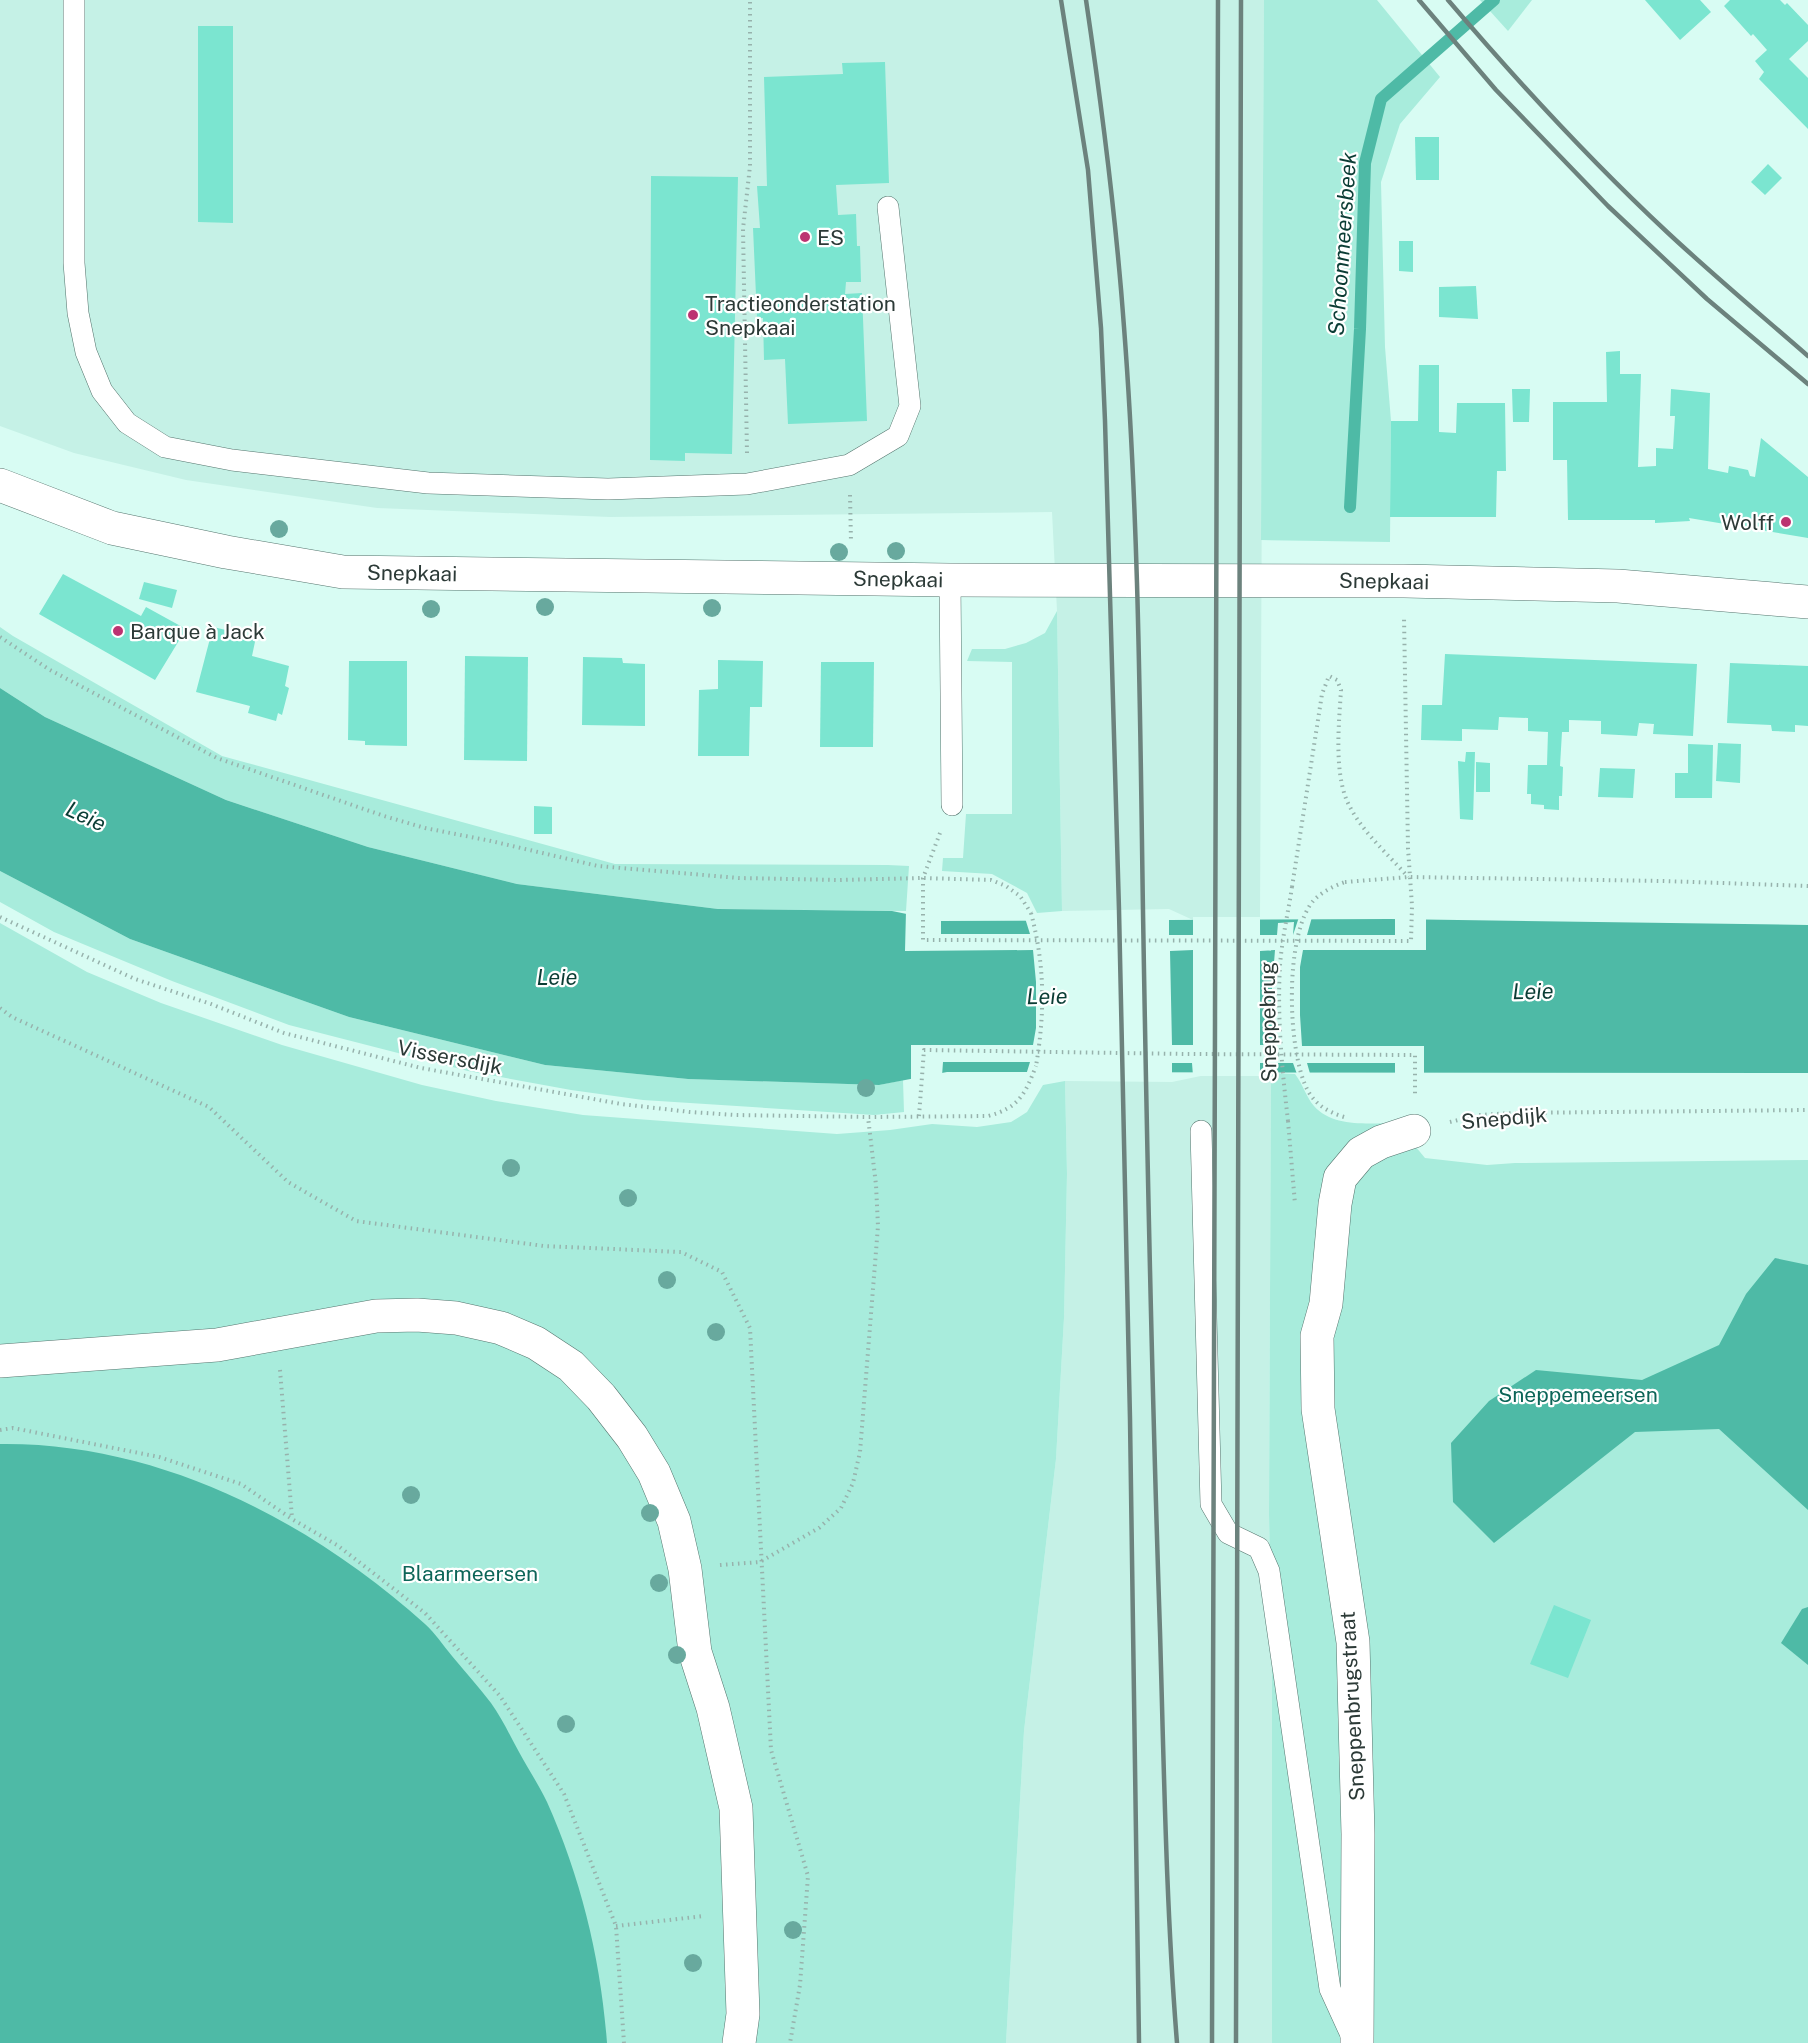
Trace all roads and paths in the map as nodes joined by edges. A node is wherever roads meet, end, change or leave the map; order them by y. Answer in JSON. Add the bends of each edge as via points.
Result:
{"nodes":[{"id":1,"x":74,"y":0,"type":"edge"},
{"id":2,"x":750,"y":0,"type":"edge"},
{"id":3,"x":888,"y":207,"type":"dead end"},
{"id":4,"x":747,"y":484,"type":"junction"},
{"id":5,"x":0,"y":485,"type":"edge"},
{"id":6,"x":850,"y":495,"type":"dead end"},
{"id":7,"x":851,"y":534,"type":"dead end"},
{"id":8,"x":950,"y":580,"type":"junction"},
{"id":9,"x":1404,"y":581,"type":"junction"},
{"id":10,"x":1808,"y":602,"type":"edge"},
{"id":11,"x":0,"y":637,"type":"edge"},
{"id":12,"x":952,"y":805,"type":"joint"},
{"id":13,"x":1408,"y":877,"type":"junction"},
{"id":14,"x":923,"y":878,"type":"junction"},
{"id":15,"x":1808,"y":886,"type":"edge"},
{"id":16,"x":0,"y":917,"type":"edge"},
{"id":17,"x":0,"y":1008,"type":"edge"},
{"id":18,"x":1415,"y":1085,"type":"dead end"},
{"id":19,"x":1808,"y":1110,"type":"edge"},
{"id":20,"x":919,"y":1116,"type":"junction"},
{"id":21,"x":1344,"y":1117,"type":"dead end"},
{"id":22,"x":868,"y":1118,"type":"junction"},
{"id":23,"x":1288,"y":1121,"type":"dead end"},
{"id":24,"x":1201,"y":1131,"type":"dead end"},
{"id":25,"x":1414,"y":1131,"type":"joint"},
{"id":26,"x":278,"y":1334,"type":"junction"},
{"id":27,"x":0,"y":1361,"type":"edge"},
{"id":28,"x":0,"y":1430,"type":"edge"},
{"id":29,"x":292,"y":1519,"type":"junction"},
{"id":30,"x":760,"y":1562,"type":"junction"},
{"id":31,"x":685,"y":1569,"type":"junction"},
{"id":32,"x":740,"y":1911,"type":"junction"},
{"id":33,"x":616,"y":1926,"type":"junction"},
{"id":34,"x":624,"y":2043,"type":"edge"},
{"id":35,"x":739,"y":2043,"type":"edge"},
{"id":36,"x":790,"y":2043,"type":"edge"},
{"id":37,"x":1356,"y":2043,"type":"edge"}],
"edges":[{"from":1,"to":4,"type":"lane","via":[[74,263],[78,313],[86,352],[102,391],[127,423],[165,447],[232,460],[428,483],[608,489]]},
{"from":2,"to":4,"type":"path","via":[[750,166],[743,229]]},
{"from":3,"to":4,"type":"lane","via":[[910,406],[898,436],[849,465]]},
{"from":5,"to":8,"type":"street","name":"Snepkaai","via":[[112,528],[344,573]]},
{"from":6,"to":7,"type":"path"},
{"from":8,"to":9,"type":"street","name":"Snepkaai"},
{"from":8,"to":12,"type":"lane"},
{"from":9,"to":10,"type":"street","name":"Snepkaai","via":[[1618,586]]},
{"from":9,"to":13,"type":"path"},
{"from":11,"to":14,"type":"path","via":[[50,670],[217,759],[425,828],[598,866],[739,878]]},
{"from":12,"to":14,"type":"path"},
{"from":13,"to":14,"type":"path","bridge":true,"via":[[1411,941],[923,940]]},
{"from":13,"to":15,"type":"path","name":"Sneppebrug"},
{"from":13,"to":21,"type":"path","name":"Sneppebrug","bridge":true,"via":[[1346,882],[1329,889],[1313,901],[1298,937],[1292,1004],[1298,1060],[1314,1098],[1329,1112]]},
{"from":13,"to":23,"type":"path","name":"Sneppebrug","bridge":true,"via":[[1368,834],[1347,801],[1340,759],[1341,690],[1337,680],[1329,676],[1322,694],[1280,963],[1280,1048]]},
{"from":14,"to":20,"type":"path","name":"Vissersdijk","bridge":true,"via":[[991,880],[1020,896],[1031,913],[1039,943],[1043,1007],[1036,1066],[1015,1105],[988,1116]]},
{"from":16,"to":22,"type":"path","name":"Vissersdijk","via":[[135,979],[284,1033],[421,1068],[621,1104],[735,1115]]},
{"from":17,"to":30,"type":"path","via":[[209,1107],[288,1182],[356,1221],[544,1246],[681,1252],[722,1272],[750,1328]]},
{"from":18,"to":20,"type":"path","bridge":true,"via":[[1415,1055],[924,1050]]},
{"from":19,"to":25,"type":"path","name":"Snepdijk","via":[[1479,1115]]},
{"from":20,"to":22,"type":"path","name":"Vissersdijk"},
{"from":22,"to":30,"type":"path","via":[[878,1226],[860,1452],[853,1483],[841,1508],[819,1528]]},
{"from":24,"to":37,"type":"lane","via":[[1211,1504],[1227,1533],[1259,1548],[1269,1571],[1330,1989]]},
{"from":25,"to":37,"type":"street","name":"Sneppenbrugstraat","via":[[1361,1153],[1340,1178],[1326,1304],[1317,1336],[1318,1409],[1353,1642],[1358,1834]]},
{"from":26,"to":27,"type":"street","via":[[216,1345]]},
{"from":26,"to":29,"type":"path"},
{"from":26,"to":31,"type":"street","via":[[375,1316],[417,1314],[501,1328],[536,1343],[571,1366],[632,1437],[654,1473],[674,1521]]},
{"from":28,"to":29,"type":"path","via":[[13,1428],[159,1457],[241,1484]]},
{"from":29,"to":33,"type":"path","via":[[338,1545],[425,1613],[500,1696],[564,1794]]},
{"from":30,"to":31,"type":"path"},
{"from":30,"to":36,"type":"path","via":[[771,1750],[808,1876],[800,1985]]},
{"from":31,"to":32,"type":"street","via":[[695,1652],[713,1707],[736,1808]]},
{"from":32,"to":33,"type":"path"},
{"from":32,"to":35,"type":"street","via":[[743,2014]]},
{"from":33,"to":34,"type":"path"}]}
